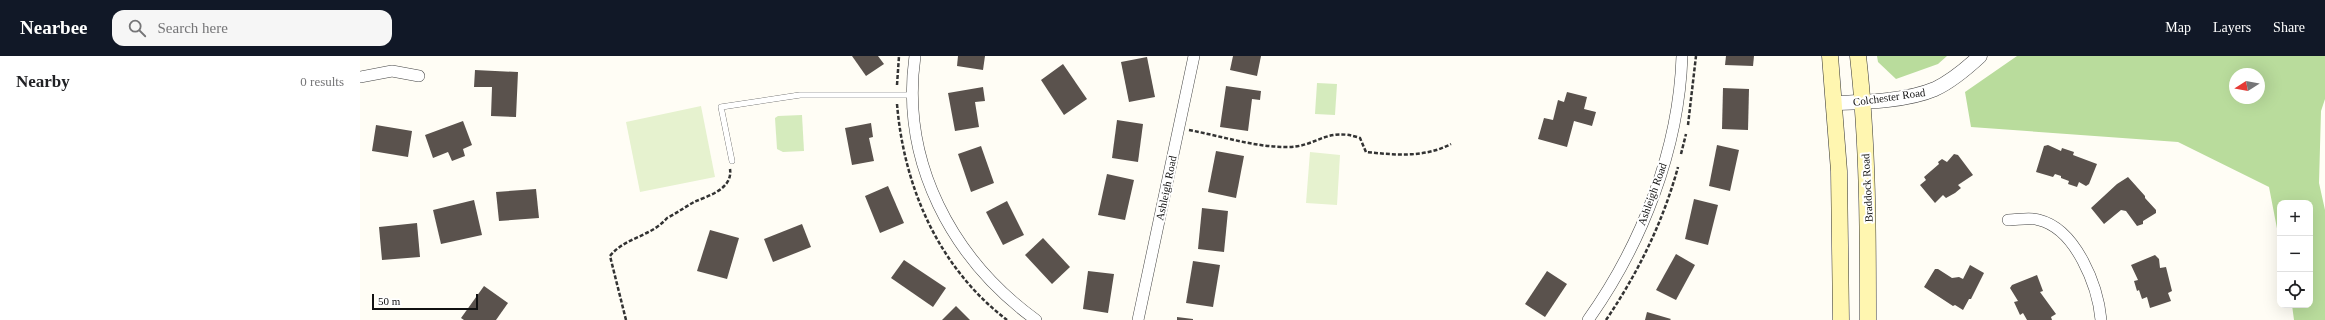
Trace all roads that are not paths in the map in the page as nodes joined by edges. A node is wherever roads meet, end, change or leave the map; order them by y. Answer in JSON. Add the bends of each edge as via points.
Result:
{"nodes":[{"id":1,"x":916,"y":56,"type":"edge"},
{"id":2,"x":1194,"y":56,"type":"edge"},
{"id":3,"x":1682,"y":56,"type":"edge"},
{"id":4,"x":1830,"y":56,"type":"edge"},
{"id":5,"x":1858,"y":56,"type":"edge"},
{"id":6,"x":1980,"y":56,"type":"edge"},
{"id":7,"x":419,"y":76,"type":"dead end"},
{"id":8,"x":360,"y":78,"type":"edge"},
{"id":9,"x":913,"y":95,"type":"junction"},
{"id":10,"x":1863,"y":102,"type":"junction"},
{"id":11,"x":1835,"y":103,"type":"junction"},
{"id":12,"x":732,"y":161,"type":"road end"},
{"id":13,"x":2008,"y":220,"type":"dead end"},
{"id":14,"x":1036,"y":320,"type":"edge"},
{"id":15,"x":1138,"y":320,"type":"edge"},
{"id":16,"x":1588,"y":320,"type":"edge"},
{"id":17,"x":1841,"y":320,"type":"edge"},
{"id":18,"x":1868,"y":320,"type":"edge"},
{"id":19,"x":2101,"y":320,"type":"edge"}],
"edges":[{"from":1,"to":9,"type":"street"},
{"from":2,"to":15,"type":"street","name":"Ashleigh Road"},
{"from":3,"to":16,"type":"street","name":"Ashleigh Road","via":[[1672,130],[1654,194],[1620,270]]},
{"from":4,"to":11,"type":"main road"},
{"from":5,"to":10,"type":"main road","name":"Braddock Road"},
{"from":6,"to":10,"type":"street","name":"Colchester Road","via":[[1952,80],[1936,88]]},
{"from":7,"to":8,"type":"street","via":[[392,71]]},
{"from":9,"to":12,"type":"lane","via":[[800,95],[721,107]]},
{"from":9,"to":14,"type":"street","via":[[922,162],[942,213],[966,252],[990,282]]},
{"from":10,"to":11,"type":"street","name":"Colchester Road"},
{"from":10,"to":18,"type":"main road","name":"Braddock Road","via":[[1868,226]]},
{"from":11,"to":17,"type":"main road","via":[[1841,230]]},
{"from":13,"to":19,"type":"street","via":[[2040,220],[2059,230],[2087,270],[2097,296]]}]}
